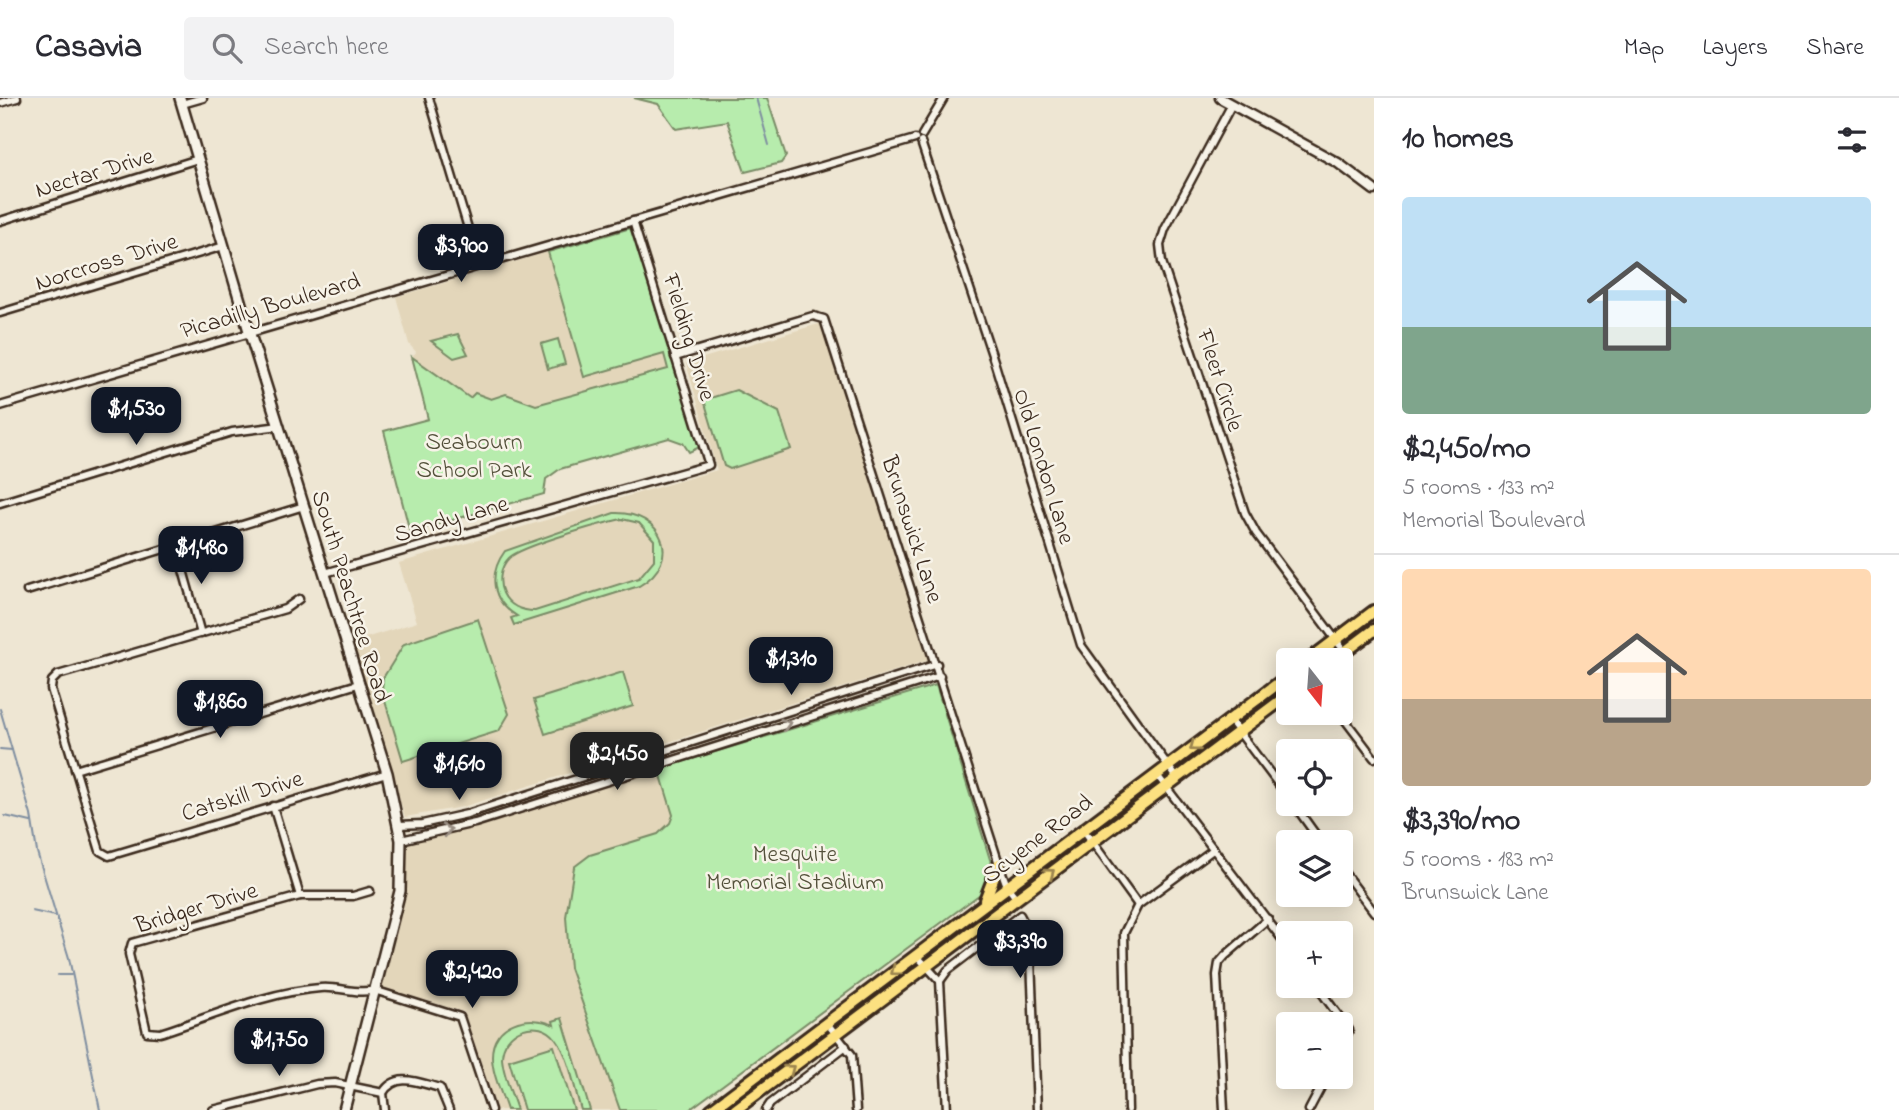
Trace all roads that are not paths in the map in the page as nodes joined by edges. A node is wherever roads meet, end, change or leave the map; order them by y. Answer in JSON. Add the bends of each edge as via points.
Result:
{"nodes":[{"id":1,"x":17,"y":98,"type":"edge"},
{"id":2,"x":203,"y":98,"type":"edge"},
{"id":3,"x":429,"y":98,"type":"edge"},
{"id":4,"x":944,"y":98,"type":"edge"},
{"id":5,"x":1220,"y":98,"type":"edge"},
{"id":6,"x":181,"y":101,"type":"edge"},
{"id":7,"x":1234,"y":101,"type":"edge"},
{"id":8,"x":0,"y":103,"type":"edge"},
{"id":9,"x":919,"y":139,"type":"junction"},
{"id":10,"x":198,"y":159,"type":"junction"},
{"id":11,"x":1374,"y":190,"type":"edge"},
{"id":12,"x":0,"y":221,"type":"edge"},
{"id":13,"x":633,"y":221,"type":"junction"},
{"id":14,"x":224,"y":246,"type":"junction"},
{"id":15,"x":479,"y":265,"type":"junction"},
{"id":16,"x":0,"y":313,"type":"edge"},
{"id":17,"x":249,"y":331,"type":"junction"},
{"id":18,"x":675,"y":357,"type":"junction"},
{"id":19,"x":0,"y":406,"type":"edge"},
{"id":20,"x":280,"y":426,"type":"junction"},
{"id":21,"x":709,"y":465,"type":"joint"},
{"id":22,"x":0,"y":503,"type":"edge"},
{"id":23,"x":304,"y":506,"type":"junction"},
{"id":24,"x":176,"y":545,"type":"junction"},
{"id":25,"x":325,"y":573,"type":"junction"},
{"id":26,"x":27,"y":591,"type":"dead end"},
{"id":27,"x":299,"y":599,"type":"dead end"},
{"id":28,"x":1374,"y":611,"type":"edge"},
{"id":29,"x":1374,"y":630,"type":"edge"},
{"id":30,"x":201,"y":634,"type":"junction"},
{"id":31,"x":1336,"y":640,"type":"junction"},
{"id":32,"x":1326,"y":648,"type":"edge"},
{"id":33,"x":1342,"y":648,"type":"edge"},
{"id":34,"x":1350,"y":648,"type":"edge"},
{"id":35,"x":937,"y":664,"type":"junction"},
{"id":36,"x":940,"y":676,"type":"junction"},
{"id":37,"x":358,"y":684,"type":"junction"},
{"id":38,"x":1276,"y":685,"type":"edge"},
{"id":39,"x":1276,"y":704,"type":"edge"},
{"id":40,"x":1230,"y":720,"type":"junction"},
{"id":41,"x":1349,"y":725,"type":"edge"},
{"id":42,"x":1240,"y":732,"type":"junction"},
{"id":43,"x":1374,"y":758,"type":"edge"},
{"id":44,"x":1168,"y":766,"type":"junction"},
{"id":45,"x":75,"y":769,"type":"junction"},
{"id":46,"x":387,"y":773,"type":"junction"},
{"id":47,"x":1157,"y":775,"type":"junction"},
{"id":48,"x":1177,"y":778,"type":"junction"},
{"id":49,"x":1276,"y":781,"type":"edge"},
{"id":50,"x":1166,"y":786,"type":"junction"},
{"id":51,"x":273,"y":806,"type":"junction"},
{"id":52,"x":399,"y":825,"type":"junction"},
{"id":53,"x":1083,"y":829,"type":"junction"},
{"id":54,"x":401,"y":840,"type":"junction"},
{"id":55,"x":1092,"y":841,"type":"junction"},
{"id":56,"x":1214,"y":849,"type":"junction"},
{"id":57,"x":999,"y":864,"type":"junction"},
{"id":58,"x":1353,"y":884,"type":"edge"},
{"id":59,"x":1007,"y":886,"type":"junction"},
{"id":60,"x":370,"y":891,"type":"dead end"},
{"id":61,"x":300,"y":897,"type":"junction"},
{"id":62,"x":1016,"y":898,"type":"junction"},
{"id":63,"x":982,"y":905,"type":"junction"},
{"id":64,"x":1139,"y":905,"type":"junction"},
{"id":65,"x":1374,"y":912,"type":"edge"},
{"id":66,"x":1268,"y":919,"type":"junction"},
{"id":67,"x":1276,"y":930,"type":"edge"},
{"id":68,"x":916,"y":955,"type":"junction"},
{"id":69,"x":925,"y":967,"type":"junction"},
{"id":70,"x":940,"y":981,"type":"junction"},
{"id":71,"x":374,"y":989,"type":"junction"},
{"id":72,"x":826,"y":1023,"type":"junction"},
{"id":73,"x":836,"y":1034,"type":"junction"},
{"id":74,"x":846,"y":1046,"type":"junction"},
{"id":75,"x":348,"y":1085,"type":"junction"},
{"id":76,"x":1320,"y":1089,"type":"edge"},
{"id":77,"x":383,"y":1093,"type":"junction"},
{"id":78,"x":213,"y":1110,"type":"edge"},
{"id":79,"x":344,"y":1110,"type":"edge"},
{"id":80,"x":385,"y":1110,"type":"edge"},
{"id":81,"x":449,"y":1110,"type":"edge"},
{"id":82,"x":491,"y":1110,"type":"edge"},
{"id":83,"x":711,"y":1110,"type":"edge"},
{"id":84,"x":735,"y":1110,"type":"edge"},
{"id":85,"x":766,"y":1110,"type":"edge"},
{"id":86,"x":856,"y":1110,"type":"edge"},
{"id":87,"x":947,"y":1110,"type":"edge"},
{"id":88,"x":1037,"y":1110,"type":"edge"},
{"id":89,"x":1128,"y":1110,"type":"edge"},
{"id":90,"x":1224,"y":1110,"type":"edge"},
{"id":91,"x":1310,"y":1110,"type":"edge"}],
"edges":[{"from":1,"to":8,"type":"street"},
{"from":2,"to":6,"type":"street"},
{"from":3,"to":15,"type":"street"},
{"from":4,"to":9,"type":"street"},
{"from":5,"to":7,"type":"street"},
{"from":6,"to":10,"type":"main road","name":"South Peachtree Road"},
{"from":7,"to":11,"type":"street","via":[[1348,169]]},
{"from":7,"to":31,"type":"street","name":"Fleet Circle","via":[[1165,229],[1160,245],[1163,262],[1245,513]]},
{"from":9,"to":13,"type":"street","name":"Picadilly Boulevard"},
{"from":9,"to":44,"type":"street","name":"Old London Lane","via":[[994,361],[1078,638]]},
{"from":10,"to":12,"type":"street","name":"Nectar Drive"},
{"from":10,"to":14,"type":"main road","name":"South Peachtree Road"},
{"from":13,"to":15,"type":"street","name":"Picadilly Boulevard"},
{"from":13,"to":18,"type":"street","name":"Fielding Drive"},
{"from":14,"to":16,"type":"street","name":"Norcross Drive"},
{"from":14,"to":17,"type":"main road","name":"South Peachtree Road"},
{"from":15,"to":17,"type":"street","name":"Picadilly Boulevard"},
{"from":17,"to":19,"type":"street","name":"Picadilly Boulevard"},
{"from":17,"to":20,"type":"main road","name":"South Peachtree Road"},
{"from":18,"to":21,"type":"street","name":"Fielding Drive"},
{"from":18,"to":35,"type":"street","name":"Brunswick Lane","via":[[813,316],[824,319]]},
{"from":20,"to":22,"type":"street","via":[[232,432]]},
{"from":20,"to":23,"type":"main road","name":"South Peachtree Road"},
{"from":21,"to":25,"type":"street","name":"Sandy Lane"},
{"from":23,"to":24,"type":"street"},
{"from":23,"to":25,"type":"main road","name":"South Peachtree Road"},
{"from":24,"to":26,"type":"street"},
{"from":24,"to":30,"type":"street"},
{"from":25,"to":37,"type":"main road","name":"South Peachtree Road"},
{"from":27,"to":30,"type":"street","via":[[285,609]]},
{"from":28,"to":31,"type":"main road"},
{"from":29,"to":34,"type":"main road"},
{"from":30,"to":45,"type":"street","via":[[58,675],[52,681]]},
{"from":31,"to":32,"type":"main road"},
{"from":31,"to":33,"type":"street","name":"Fleet Circle"},
{"from":35,"to":36,"type":"street","name":"Brunswick Lane"},
{"from":35,"to":52,"type":"street","via":[[467,814]]},
{"from":54,"to":36,"type":"street","one_way":true,"via":[[475,823]]},
{"from":36,"to":57,"type":"street","name":"Brunswick Lane"},
{"from":37,"to":45,"type":"street"},
{"from":37,"to":46,"type":"main road","name":"South Peachtree Road"},
{"from":38,"to":40,"type":"main road","name":"Scyene Road"},
{"from":39,"to":42,"type":"main road","name":"Scyene Road"},
{"from":40,"to":42,"type":"street"},
{"from":40,"to":44,"type":"main road","name":"Scyene Road","one_way":true},
{"from":41,"to":43,"type":"street"},
{"from":42,"to":48,"type":"main road","name":"Scyene Road"},
{"from":42,"to":49,"type":"street"},
{"from":44,"to":47,"type":"main road","name":"Scyene Road"},
{"from":44,"to":48,"type":"street","name":"Old London Lane"},
{"from":45,"to":51,"type":"street","name":"Catskill Drive","via":[[100,850],[109,856]]},
{"from":46,"to":51,"type":"street","name":"Catskill Drive"},
{"from":46,"to":52,"type":"main road","name":"South Peachtree Road"},
{"from":47,"to":50,"type":"street"},
{"from":47,"to":53,"type":"main road","name":"Scyene Road"},
{"from":48,"to":50,"type":"main road","name":"Scyene Road"},
{"from":50,"to":55,"type":"main road","name":"Scyene Road"},
{"from":50,"to":56,"type":"street"},
{"from":51,"to":61,"type":"street"},
{"from":52,"to":54,"type":"main road","name":"South Peachtree Road"},
{"from":53,"to":55,"type":"street"},
{"from":53,"to":59,"type":"main road","name":"Scyene Road"},
{"from":54,"to":71,"type":"main road","name":"South Peachtree Road","via":[[400,891]]},
{"from":62,"to":55,"type":"main road","name":"Scyene Road","one_way":true},
{"from":55,"to":64,"type":"street"},
{"from":56,"to":64,"type":"street"},
{"from":56,"to":66,"type":"street"},
{"from":57,"to":59,"type":"street","name":"Brunswick Lane"},
{"from":57,"to":63,"type":"main road"},
{"from":58,"to":65,"type":"street"},
{"from":59,"to":62,"type":"street","name":"Brunswick Lane"},
{"from":59,"to":63,"type":"main road","name":"Scyene Road"},
{"from":60,"to":61,"type":"street","name":"Bridger Drive","via":[[353,896]]},
{"from":61,"to":71,"type":"street","name":"Bridger Drive","via":[[132,943],[129,954],[147,1032],[160,1033],[293,992],[321,987]]},
{"from":62,"to":69,"type":"main road","name":"Scyene Road"},
{"from":63,"to":68,"type":"main road","name":"Scyene Road"},
{"from":64,"to":89,"type":"street","via":[[1124,933]]},
{"from":66,"to":67,"type":"street"},
{"from":66,"to":90,"type":"street","via":[[1219,963]]},
{"from":68,"to":69,"type":"street"},
{"from":68,"to":72,"type":"main road","name":"Scyene Road","one_way":true},
{"from":69,"to":70,"type":"street"},
{"from":69,"to":73,"type":"main road","name":"Scyene Road"},
{"from":70,"to":87,"type":"street"},
{"from":70,"to":88,"type":"street","via":[[1020,915],[1030,934]]},
{"from":71,"to":75,"type":"main road","name":"South Peachtree Road"},
{"from":71,"to":82,"type":"street","via":[[460,1017]]},
{"from":72,"to":73,"type":"street"},
{"from":72,"to":83,"type":"main road","name":"Scyene Road"},
{"from":73,"to":74,"type":"street"},
{"from":84,"to":73,"type":"main road","name":"Scyene Road","one_way":true},
{"from":74,"to":85,"type":"street"},
{"from":74,"to":86,"type":"street","via":[[854,1061]]},
{"from":75,"to":77,"type":"street"},
{"from":75,"to":78,"type":"street","via":[[288,1089]]},
{"from":75,"to":79,"type":"main road","name":"South Peachtree Road"},
{"from":76,"to":91,"type":"street"},
{"from":77,"to":80,"type":"street"},
{"from":77,"to":81,"type":"street","via":[[402,1079],[440,1088]]}]}
